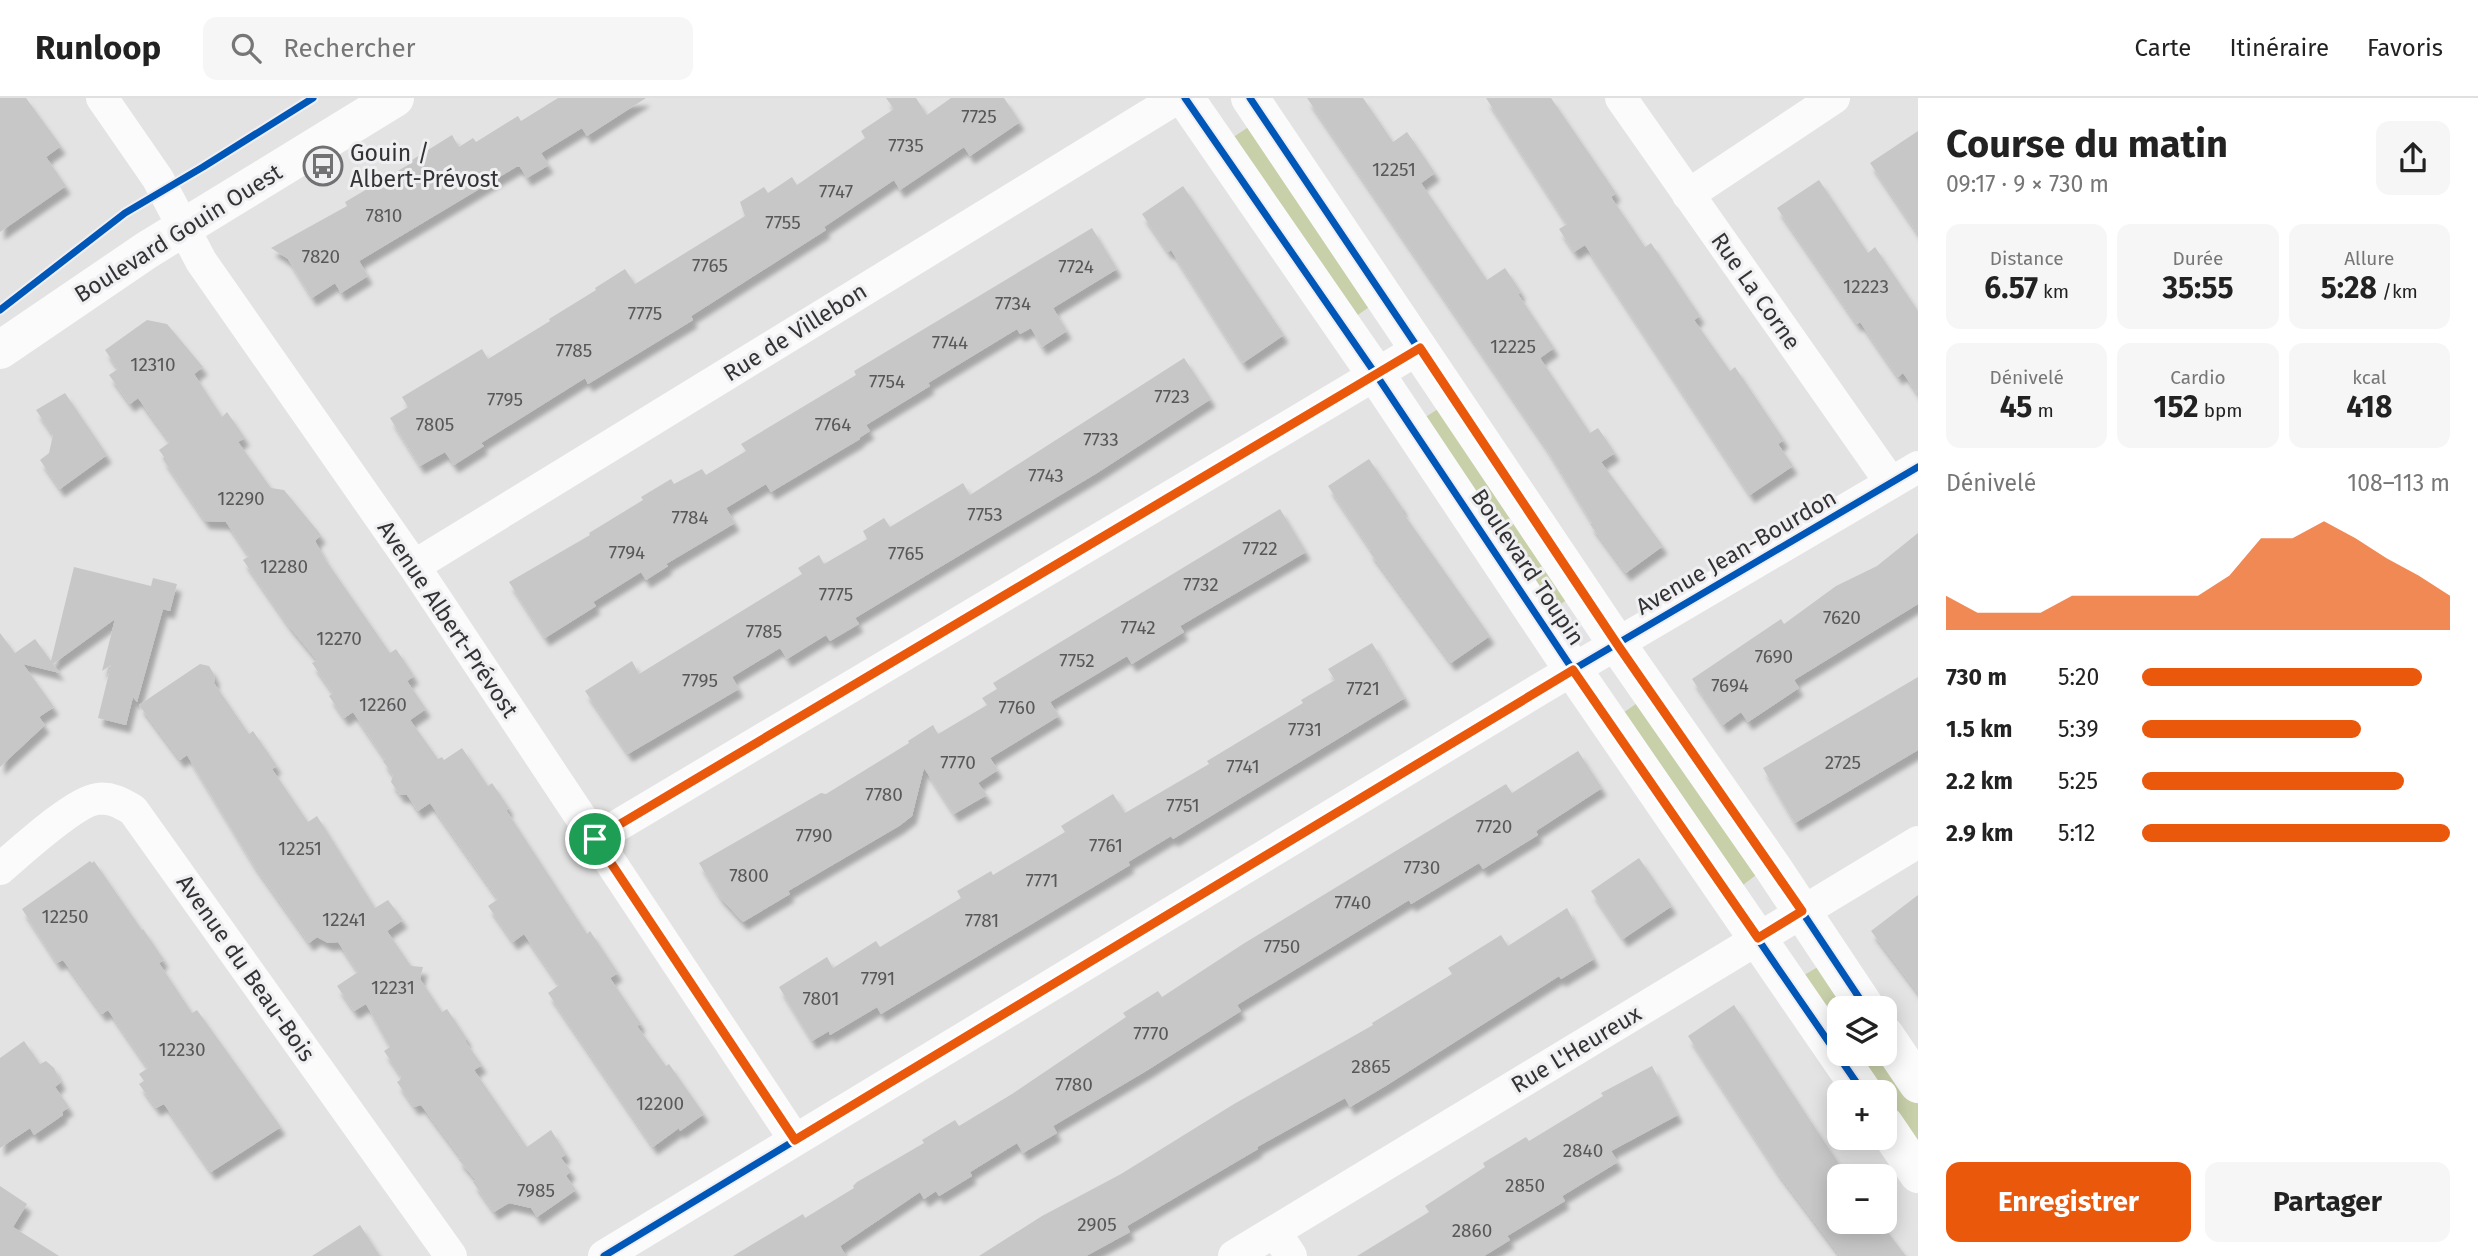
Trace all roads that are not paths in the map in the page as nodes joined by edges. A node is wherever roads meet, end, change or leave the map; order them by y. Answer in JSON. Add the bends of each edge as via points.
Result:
{"nodes":[{"id":1,"x":102,"y":98,"type":"edge"},
{"id":2,"x":395,"y":98,"type":"edge"},
{"id":3,"x":1177,"y":98,"type":"edge"},
{"id":4,"x":1185,"y":98,"type":"edge"},
{"id":5,"x":1250,"y":98,"type":"edge"},
{"id":6,"x":1621,"y":98,"type":"edge"},
{"id":7,"x":1834,"y":98,"type":"edge"},
{"id":8,"x":1688,"y":195,"type":"junction"},
{"id":9,"x":184,"y":227,"type":"junction"},
{"id":10,"x":1420,"y":348,"type":"junction"},
{"id":11,"x":0,"y":350,"type":"edge"},
{"id":12,"x":1377,"y":376,"type":"junction"},
{"id":13,"x":1918,"y":467,"type":"edge"},
{"id":14,"x":1891,"y":483,"type":"junction"},
{"id":15,"x":414,"y":566,"type":"junction"},
{"id":16,"x":1617,"y":644,"type":"junction"},
{"id":17,"x":1573,"y":670,"type":"junction"},
{"id":18,"x":595,"y":839,"type":"junction"},
{"id":19,"x":1918,"y":842,"type":"edge"},
{"id":20,"x":0,"y":869,"type":"edge"},
{"id":21,"x":1802,"y":911,"type":"junction"},
{"id":22,"x":1758,"y":938,"type":"junction"},
{"id":23,"x":1859,"y":996,"type":"edge"},
{"id":24,"x":1897,"y":1053,"type":"edge"},
{"id":25,"x":1855,"y":1080,"type":"edge"},
{"id":26,"x":1918,"y":1084,"type":"edge"},
{"id":27,"x":795,"y":1140,"type":"junction"},
{"id":28,"x":1897,"y":1143,"type":"edge"},
{"id":29,"x":1918,"y":1174,"type":"edge"},
{"id":30,"x":1283,"y":1244,"type":"edge"},
{"id":31,"x":451,"y":1256,"type":"edge"},
{"id":32,"x":604,"y":1256,"type":"edge"},
{"id":33,"x":1234,"y":1256,"type":"edge"}],
"edges":[{"from":1,"to":9,"type":"street","name":"Avenue Albert-Prévost"},
{"from":2,"to":9,"type":"street","name":"Boulevard Gouin Ouest"},
{"from":3,"to":15,"type":"street","name":"Rue de Villebon"},
{"from":4,"to":12,"type":"street","name":"Boulevard Toupin"},
{"from":5,"to":10,"type":"street","name":"Boulevard Toupin"},
{"from":6,"to":8,"type":"street","name":"Rue La Corne"},
{"from":7,"to":8,"type":"street"},
{"from":8,"to":14,"type":"street","name":"Rue La Corne"},
{"from":9,"to":11,"type":"street","name":"Boulevard Gouin Ouest"},
{"from":9,"to":15,"type":"street","name":"Avenue Albert-Prévost","via":[[201,261]]},
{"from":10,"to":12,"type":"street"},
{"from":10,"to":16,"type":"street","name":"Boulevard Toupin"},
{"from":12,"to":17,"type":"street","name":"Boulevard Toupin"},
{"from":12,"to":18,"type":"street"},
{"from":13,"to":14,"type":"street","name":"Avenue Jean-Bourdon"},
{"from":14,"to":16,"type":"street","name":"Avenue Jean-Bourdon"},
{"from":15,"to":18,"type":"street","name":"Avenue Albert-Prévost"},
{"from":16,"to":17,"type":"street","name":"Avenue Jean-Bourdon"},
{"from":16,"to":21,"type":"street","name":"Boulevard Toupin"},
{"from":17,"to":22,"type":"street","name":"Boulevard Toupin"},
{"from":17,"to":27,"type":"street","name":"Avenue Jean-Bourdon"},
{"from":18,"to":27,"type":"street","name":"Avenue Albert-Prévost"},
{"from":19,"to":21,"type":"street","name":"Rue L'Heureux"},
{"from":20,"to":31,"type":"street","name":"Avenue du Beau-Bois","via":[[78,807],[96,799],[114,799],[132,810]]},
{"from":21,"to":22,"type":"street","name":"Rue L'Heureux"},
{"from":21,"to":23,"type":"street","name":"Boulevard Toupin"},
{"from":22,"to":25,"type":"street","name":"Boulevard Toupin"},
{"from":22,"to":30,"type":"street","name":"Rue L'Heureux"},
{"from":24,"to":26,"type":"street"},
{"from":27,"to":32,"type":"street","name":"Avenue Jean-Bourdon"},
{"from":28,"to":29,"type":"street"},
{"from":30,"to":33,"type":"street","name":"Rue L'Heureux"}]}
